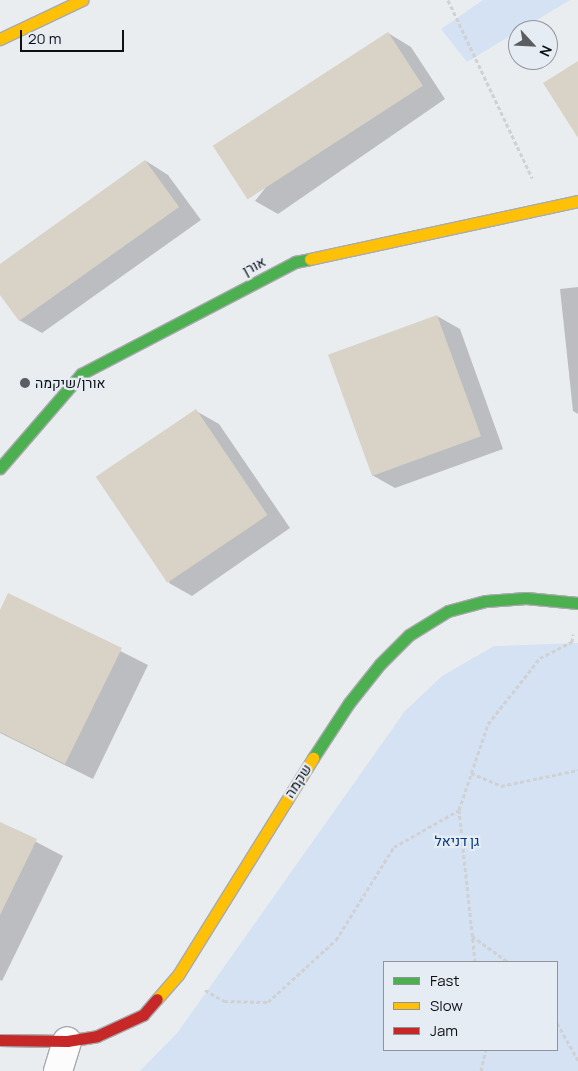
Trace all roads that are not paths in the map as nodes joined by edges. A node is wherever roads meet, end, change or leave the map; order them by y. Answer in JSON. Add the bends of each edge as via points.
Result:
{"nodes":[{"id":1,"x":82,"y":0,"type":"edge"},
{"id":2,"x":0,"y":39,"type":"edge"},
{"id":3,"x":578,"y":201,"type":"edge"},
{"id":4,"x":0,"y":468,"type":"edge"},
{"id":5,"x":578,"y":603,"type":"edge"},
{"id":6,"x":0,"y":1040,"type":"edge"},
{"id":7,"x":67,"y":1041,"type":"junction"},
{"id":8,"x":58,"y":1071,"type":"edge"}],
"edges":[{"from":1,"to":2,"type":"street"},
{"from":3,"to":4,"type":"street","name":"אורן","via":[[295,262],[81,374]]},
{"from":5,"to":7,"type":"street","name":"שקמה","via":[[526,598],[486,600],[448,610],[409,634],[349,703],[163,996],[143,1015],[121,1027],[97,1036]]},
{"from":6,"to":7,"type":"street","name":"שקמה"},
{"from":7,"to":8,"type":"street"}]}
